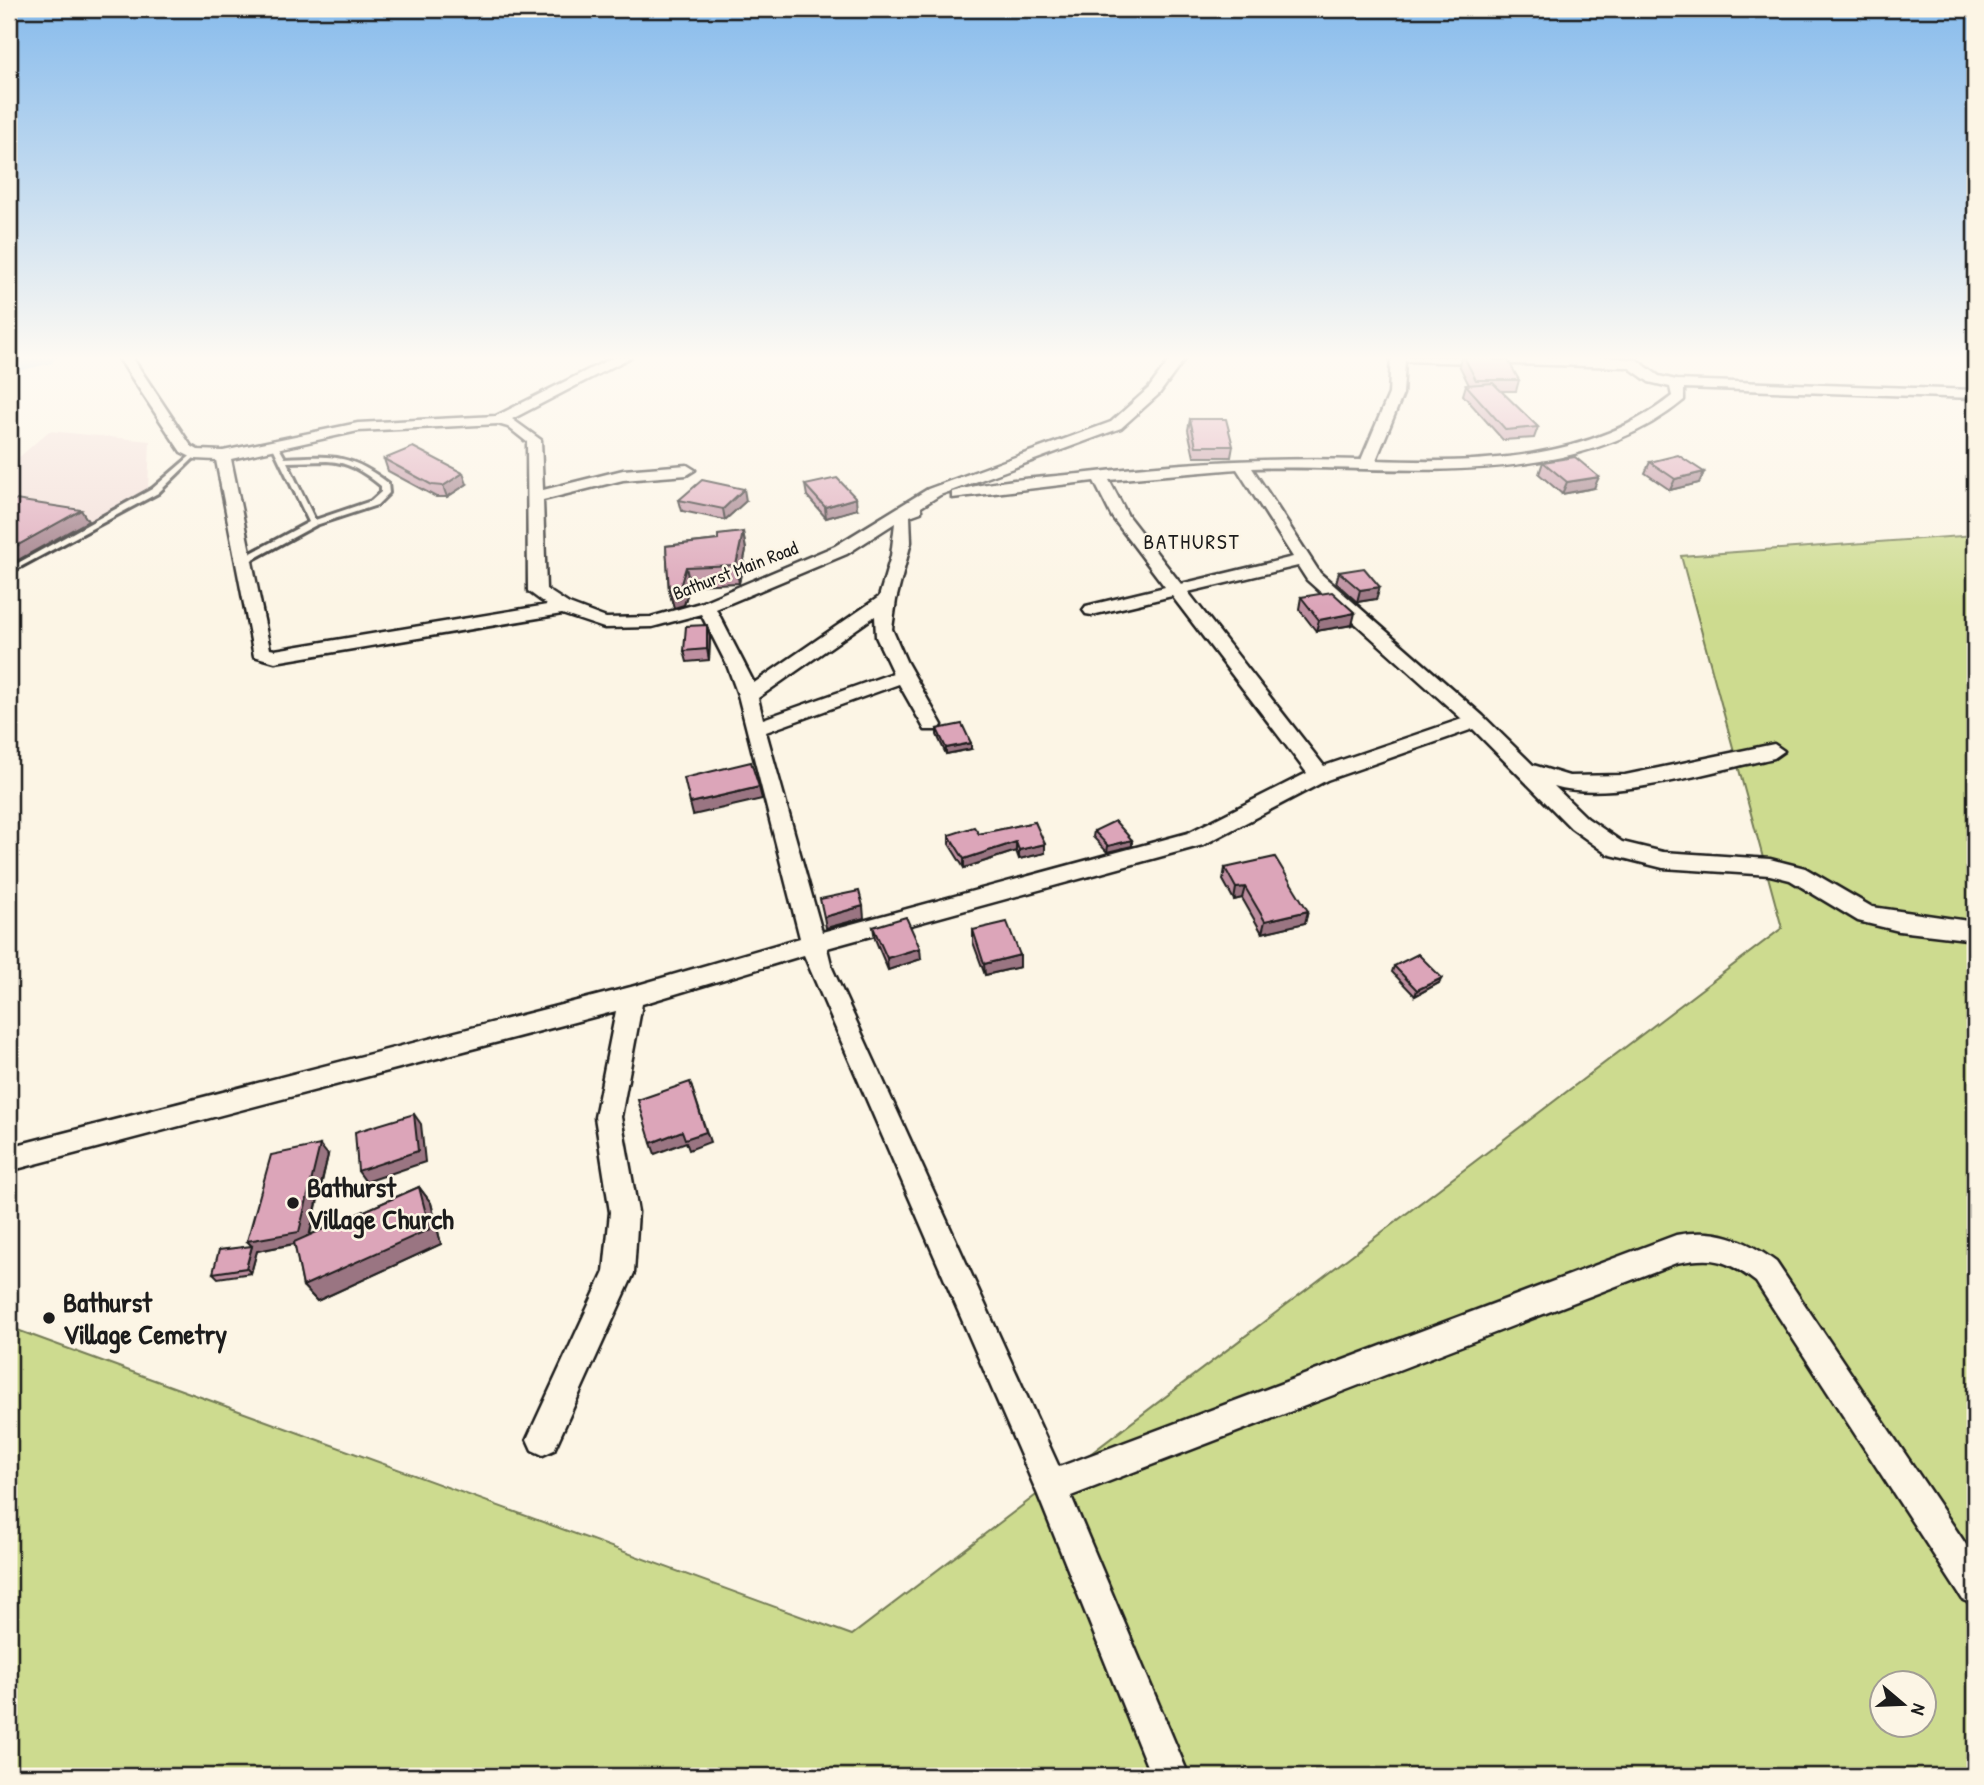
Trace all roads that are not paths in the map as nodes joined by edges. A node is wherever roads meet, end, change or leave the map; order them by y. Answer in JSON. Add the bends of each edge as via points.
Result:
{"nodes":[{"id":1,"x":181,"y":440,"type":"edge"},
{"id":2,"x":316,"y":440,"type":"edge"},
{"id":3,"x":534,"y":440,"type":"edge"},
{"id":4,"x":1074,"y":440,"type":"edge"},
{"id":5,"x":1377,"y":440,"type":"edge"},
{"id":6,"x":1600,"y":440,"type":"edge"},
{"id":7,"x":279,"y":452,"type":"junction"},
{"id":8,"x":195,"y":454,"type":"junction"},
{"id":9,"x":223,"y":457,"type":"junction"},
{"id":10,"x":1242,"y":464,"type":"junction"},
{"id":11,"x":1367,"y":464,"type":"junction"},
{"id":12,"x":687,"y":470,"type":"dead end"},
{"id":13,"x":1099,"y":475,"type":"junction"},
{"id":14,"x":535,"y":497,"type":"junction"},
{"id":15,"x":902,"y":513,"type":"junction"},
{"id":16,"x":313,"y":523,"type":"junction"},
{"id":17,"x":1302,"y":560,"type":"junction"},
{"id":18,"x":243,"y":561,"type":"junction"},
{"id":19,"x":9,"y":570,"type":"edge"},
{"id":20,"x":1176,"y":590,"type":"junction"},
{"id":21,"x":887,"y":599,"type":"junction"},
{"id":22,"x":706,"y":607,"type":"junction"},
{"id":23,"x":562,"y":608,"type":"junction"},
{"id":24,"x":1091,"y":610,"type":"dead end"},
{"id":25,"x":906,"y":675,"type":"junction"},
{"id":26,"x":750,"y":695,"type":"junction"},
{"id":27,"x":1476,"y":721,"type":"junction"},
{"id":28,"x":932,"y":725,"type":"dead end"},
{"id":29,"x":755,"y":729,"type":"junction"},
{"id":30,"x":1774,"y":751,"type":"dead end"},
{"id":31,"x":1526,"y":770,"type":"junction"},
{"id":32,"x":1320,"y":775,"type":"junction"},
{"id":33,"x":1975,"y":931,"type":"edge"},
{"id":34,"x":813,"y":943,"type":"junction"},
{"id":35,"x":631,"y":997,"type":"junction"},
{"id":36,"x":9,"y":1159,"type":"edge"},
{"id":37,"x":543,"y":1439,"type":"dead end"},
{"id":38,"x":1051,"y":1487,"type":"junction"},
{"id":39,"x":1975,"y":1588,"type":"edge"},
{"id":40,"x":1170,"y":1776,"type":"edge"}],
"edges":[{"from":1,"to":8,"type":"street"},
{"from":2,"to":7,"type":"street"},
{"from":3,"to":14,"type":"street","name":"Bathurst Main Road"},
{"from":4,"to":15,"type":"street","name":"Bathurst Main Road","via":[[934,492]]},
{"from":5,"to":11,"type":"street"},
{"from":6,"to":11,"type":"street","via":[[1550,457],[1486,467]]},
{"from":7,"to":9,"type":"street"},
{"from":7,"to":16,"type":"lane"},
{"from":7,"to":16,"type":"lane","via":[[349,460],[385,485],[385,493],[374,503]]},
{"from":8,"to":9,"type":"street"},
{"from":8,"to":19,"type":"lane","via":[[155,491]]},
{"from":9,"to":18,"type":"street"},
{"from":10,"to":11,"type":"street"},
{"from":10,"to":13,"type":"street"},
{"from":10,"to":17,"type":"street"},
{"from":12,"to":14,"type":"street","via":[[622,475]]},
{"from":13,"to":15,"type":"street","via":[[976,490]]},
{"from":13,"to":20,"type":"street","via":[[1119,517]]},
{"from":14,"to":23,"type":"street","name":"Bathurst Main Road","via":[[537,591]]},
{"from":15,"to":21,"type":"street","via":[[905,527]]},
{"from":15,"to":22,"type":"street","name":"Bathurst Main Road","via":[[841,550]]},
{"from":16,"to":18,"type":"lane"},
{"from":17,"to":20,"type":"street"},
{"from":17,"to":27,"type":"street","via":[[1313,576]]},
{"from":18,"to":23,"type":"street","via":[[261,652],[275,656]]},
{"from":20,"to":24,"type":"street"},
{"from":20,"to":32,"type":"street"},
{"from":21,"to":25,"type":"street","via":[[883,631]]},
{"from":21,"to":26,"type":"street"},
{"from":22,"to":23,"type":"street","name":"Bathurst Main Road","via":[[652,622],[604,623]]},
{"from":22,"to":26,"type":"street","via":[[739,664]]},
{"from":25,"to":28,"type":"street"},
{"from":25,"to":29,"type":"street"},
{"from":26,"to":29,"type":"street"},
{"from":27,"to":31,"type":"street"},
{"from":27,"to":32,"type":"street"},
{"from":29,"to":34,"type":"street"},
{"from":30,"to":31,"type":"street","via":[[1625,782],[1569,783]]},
{"from":31,"to":33,"type":"street","via":[[1579,823],[1615,848],[1663,860],[1770,867],[1797,874],[1866,915]]},
{"from":32,"to":34,"type":"street","via":[[1195,839]]},
{"from":34,"to":35,"type":"street"},
{"from":34,"to":38,"type":"street","via":[[820,968]]},
{"from":35,"to":36,"type":"street"},
{"from":35,"to":37,"type":"street","via":[[608,1117],[624,1212],[619,1273]]},
{"from":38,"to":39,"type":"street","via":[[1676,1250],[1707,1243],[1738,1250],[1766,1272]]},
{"from":38,"to":40,"type":"street"}]}
